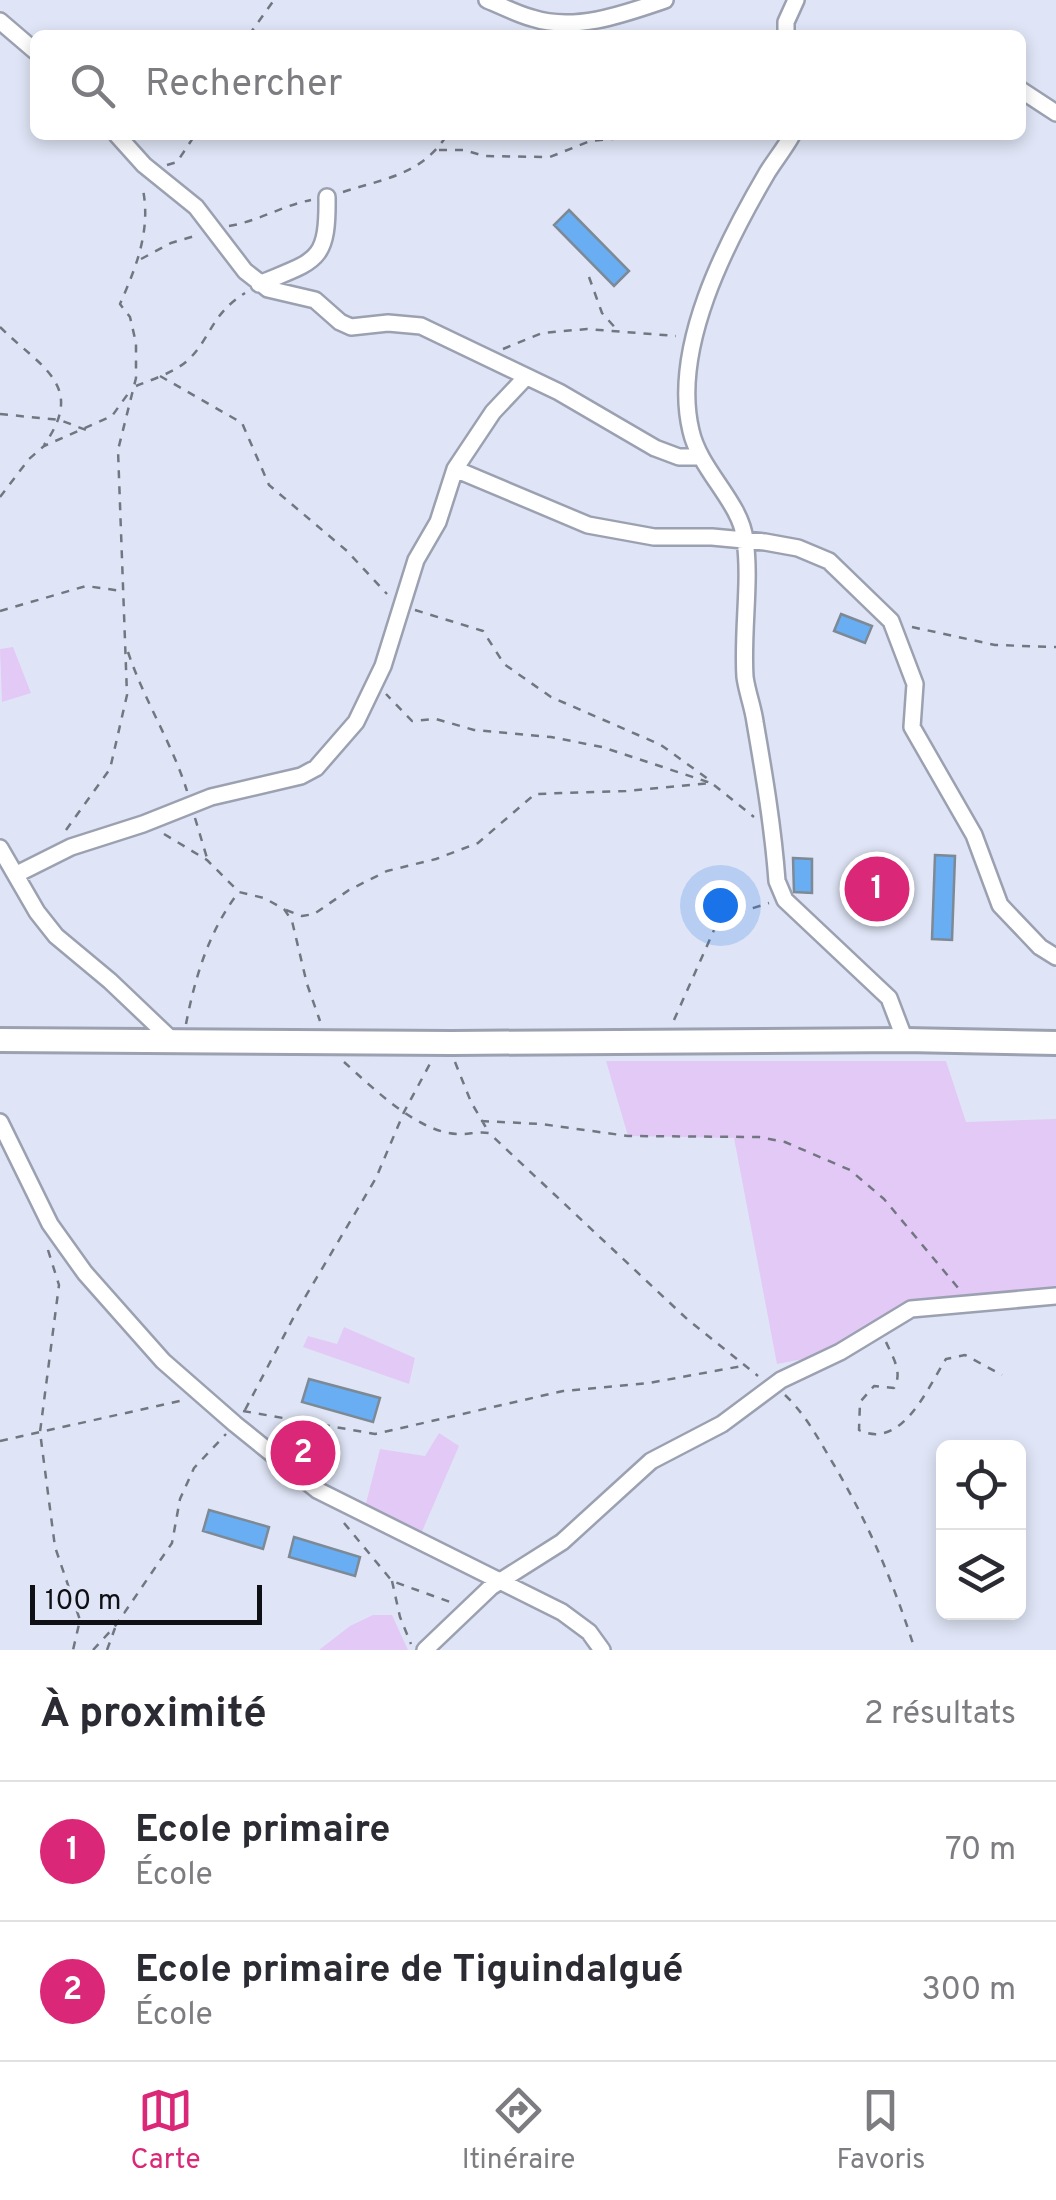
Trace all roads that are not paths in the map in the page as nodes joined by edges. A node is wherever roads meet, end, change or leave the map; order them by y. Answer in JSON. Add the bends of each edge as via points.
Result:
{"nodes":[{"id":1,"x":487,"y":0,"type":"edge"},
{"id":2,"x":665,"y":0,"type":"edge"},
{"id":3,"x":796,"y":0,"type":"edge"},
{"id":4,"x":0,"y":21,"type":"edge"},
{"id":5,"x":786,"y":30,"type":"edge"},
{"id":6,"x":30,"y":47,"type":"edge"},
{"id":7,"x":1026,"y":93,"type":"edge"},
{"id":8,"x":1056,"y":113,"type":"edge"},
{"id":9,"x":122,"y":140,"type":"edge"},
{"id":10,"x":789,"y":140,"type":"edge"},
{"id":11,"x":327,"y":197,"type":"dead end"},
{"id":12,"x":259,"y":284,"type":"junction"},
{"id":13,"x":526,"y":376,"type":"junction"},
{"id":14,"x":700,"y":457,"type":"junction"},
{"id":15,"x":456,"y":470,"type":"junction"},
{"id":16,"x":745,"y":539,"type":"junction"},
{"id":17,"x":0,"y":848,"type":"edge"},
{"id":18,"x":17,"y":874,"type":"junction"},
{"id":19,"x":1056,"y":957,"type":"edge"},
{"id":20,"x":0,"y":1040,"type":"edge"},
{"id":21,"x":178,"y":1040,"type":"junction"},
{"id":22,"x":905,"y":1040,"type":"junction"},
{"id":23,"x":1056,"y":1042,"type":"edge"},
{"id":24,"x":0,"y":1122,"type":"edge"},
{"id":25,"x":1056,"y":1296,"type":"edge"},
{"id":26,"x":500,"y":1581,"type":"junction"},
{"id":27,"x":424,"y":1650,"type":"edge"},
{"id":28,"x":602,"y":1650,"type":"edge"}],
"edges":[{"from":1,"to":2,"type":"street","via":[[534,20],[562,22]]},
{"from":3,"to":5,"type":"street"},
{"from":4,"to":6,"type":"street"},
{"from":7,"to":8,"type":"street"},
{"from":9,"to":12,"type":"street","via":[[184,195]]},
{"from":10,"to":14,"type":"street","via":[[732,237],[694,337],[686,396]]},
{"from":11,"to":12,"type":"street","via":[[324,246],[307,264]]},
{"from":12,"to":13,"type":"street","via":[[315,300],[355,328],[421,326]]},
{"from":13,"to":14,"type":"street","via":[[669,454]]},
{"from":13,"to":15,"type":"street"},
{"from":14,"to":16,"type":"street"},
{"from":15,"to":16,"type":"street","via":[[588,526],[654,537]]},
{"from":15,"to":18,"type":"street","via":[[416,560],[375,682],[356,722],[316,768],[210,797],[70,847]]},
{"from":16,"to":19,"type":"street","via":[[830,561],[892,620],[914,684],[912,727],[974,835],[1000,906]]},
{"from":16,"to":22,"type":"street","via":[[746,684],[777,880],[785,900],[889,998]]},
{"from":17,"to":18,"type":"street"},
{"from":18,"to":21,"type":"street","via":[[56,936]]},
{"from":20,"to":21,"type":"street"},
{"from":21,"to":22,"type":"street"},
{"from":22,"to":23,"type":"street"},
{"from":24,"to":26,"type":"street","via":[[50,1224],[163,1361],[240,1418],[317,1490]]},
{"from":25,"to":26,"type":"street","via":[[911,1310],[651,1462],[562,1542]]},
{"from":26,"to":27,"type":"street"},
{"from":26,"to":28,"type":"street","via":[[562,1612]]}]}
